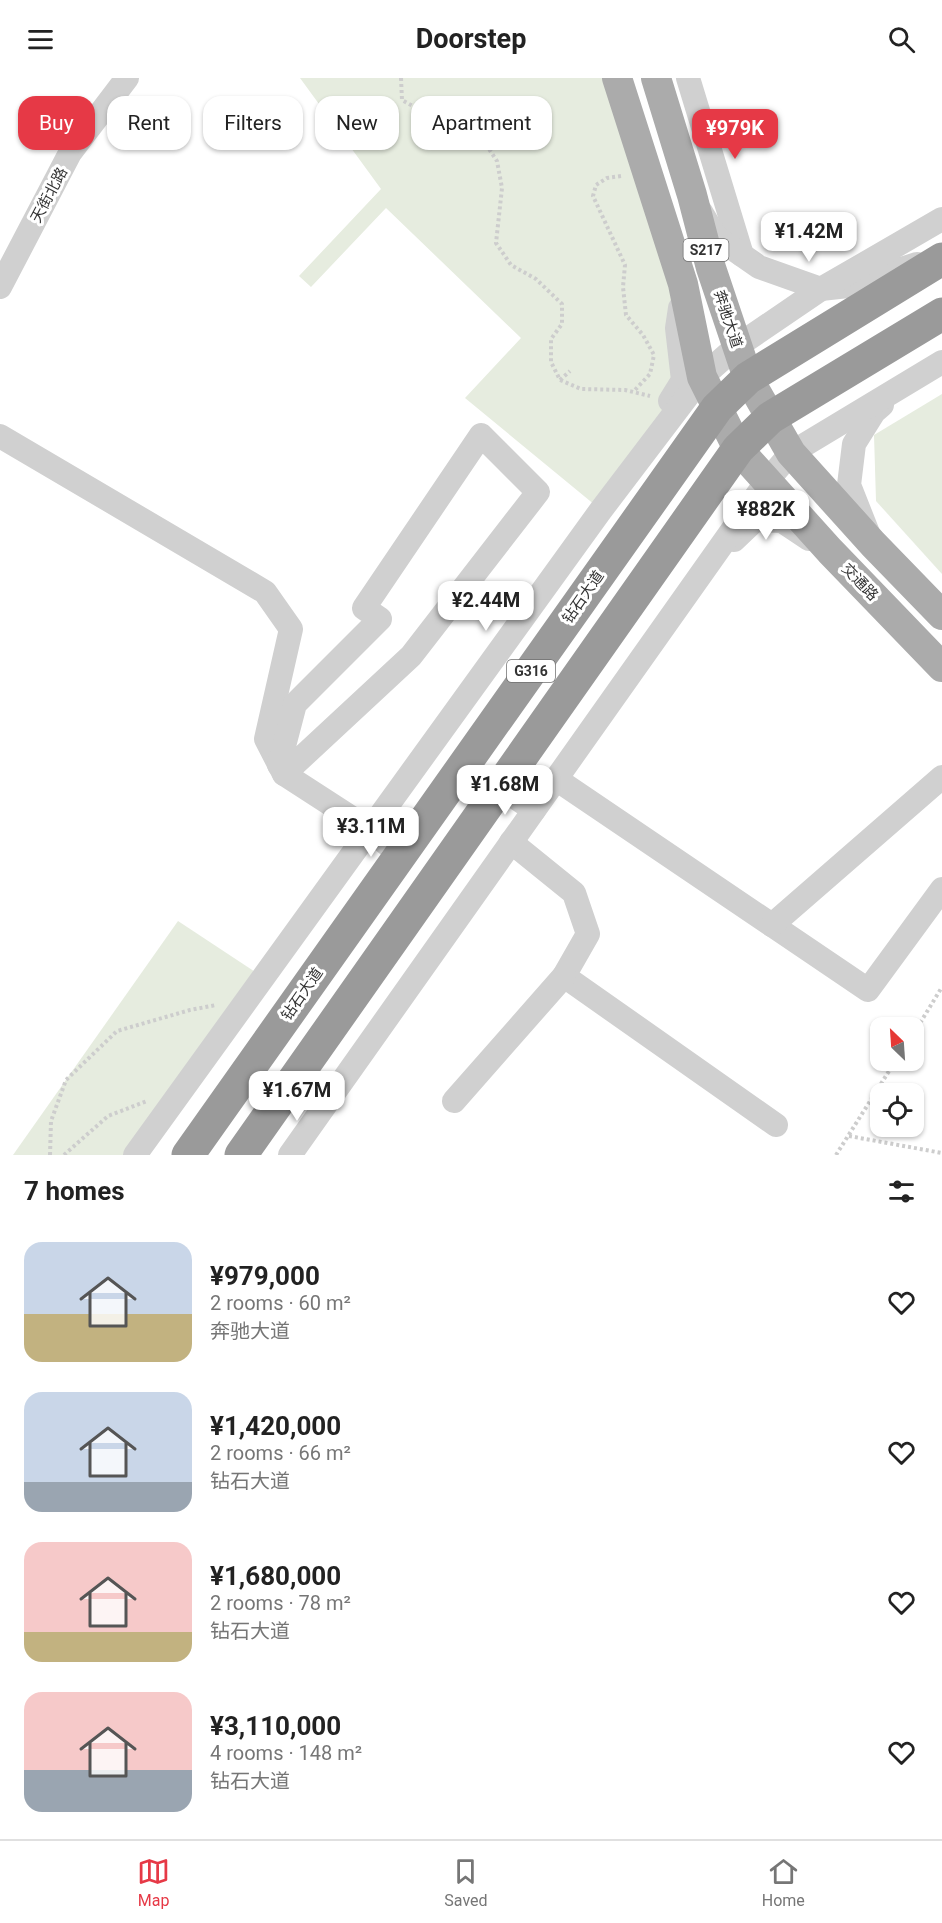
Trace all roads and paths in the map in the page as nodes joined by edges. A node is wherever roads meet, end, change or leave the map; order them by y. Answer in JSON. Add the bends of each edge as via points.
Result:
{"nodes":[{"id":1,"x":127,"y":78,"type":"edge"},
{"id":2,"x":401,"y":78,"type":"edge"},
{"id":3,"x":617,"y":78,"type":"edge"},
{"id":4,"x":656,"y":78,"type":"edge"},
{"id":5,"x":688,"y":78,"type":"edge"},
{"id":6,"x":411,"y":105,"type":"edge"},
{"id":7,"x":496,"y":128,"type":"joint"},
{"id":8,"x":490,"y":150,"type":"edge"},
{"id":9,"x":621,"y":176,"type":"dead end"},
{"id":10,"x":692,"y":195,"type":"junction"},
{"id":11,"x":942,"y":219,"type":"edge"},
{"id":12,"x":742,"y":255,"type":"junction"},
{"id":13,"x":942,"y":257,"type":"edge"},
{"id":14,"x":682,"y":284,"type":"junction"},
{"id":15,"x":0,"y":287,"type":"edge"},
{"id":16,"x":821,"y":289,"type":"junction"},
{"id":17,"x":942,"y":314,"type":"edge"},
{"id":18,"x":736,"y":347,"type":"junction"},
{"id":19,"x":942,"y":362,"type":"edge"},
{"id":20,"x":570,"y":371,"type":"dead end"},
{"id":21,"x":702,"y":376,"type":"junction"},
{"id":22,"x":748,"y":378,"type":"junction"},
{"id":23,"x":560,"y":380,"type":"junction"},
{"id":24,"x":903,"y":385,"type":"junction"},
{"id":25,"x":633,"y":392,"type":"junction"},
{"id":26,"x":717,"y":408,"type":"junction"},
{"id":27,"x":662,"y":415,"type":"junction"},
{"id":28,"x":770,"y":418,"type":"junction"},
{"id":29,"x":0,"y":436,"type":"edge"},
{"id":30,"x":738,"y":449,"type":"junction"},
{"id":31,"x":791,"y":453,"type":"junction"},
{"id":32,"x":634,"y":464,"type":"junction"},
{"id":33,"x":767,"y":481,"type":"junction"},
{"id":34,"x":873,"y":544,"type":"junction"},
{"id":35,"x":830,"y":551,"type":"junction"},
{"id":36,"x":707,"y":566,"type":"junction"},
{"id":37,"x":942,"y":615,"type":"edge"},
{"id":38,"x":942,"y":667,"type":"edge"},
{"id":39,"x":282,"y":769,"type":"junction"},
{"id":40,"x":942,"y":777,"type":"edge"},
{"id":41,"x":556,"y":778,"type":"junction"},
{"id":42,"x":500,"y":788,"type":"junction"},
{"id":43,"x":534,"y":810,"type":"junction"},
{"id":44,"x":369,"y":829,"type":"junction"},
{"id":45,"x":512,"y":842,"type":"junction"},
{"id":46,"x":400,"y":855,"type":"junction"},
{"id":47,"x":942,"y":889,"type":"edge"},
{"id":48,"x":772,"y":925,"type":"junction"},
{"id":49,"x":564,"y":976,"type":"junction"},
{"id":50,"x":942,"y":987,"type":"edge"},
{"id":51,"x":246,"y":999,"type":"junction"},
{"id":52,"x":924,"y":1017,"type":"edge"},
{"id":53,"x":889,"y":1071,"type":"edge"},
{"id":54,"x":181,"y":1089,"type":"junction"},
{"id":55,"x":454,"y":1101,"type":"dead end"},
{"id":56,"x":264,"y":1123,"type":"junction"},
{"id":57,"x":776,"y":1125,"type":"dead end"},
{"id":58,"x":849,"y":1136,"type":"junction"},
{"id":59,"x":298,"y":1153,"type":"edge"},
{"id":60,"x":942,"y":1153,"type":"edge"},
{"id":61,"x":50,"y":1155,"type":"edge"},
{"id":62,"x":64,"y":1155,"type":"edge"},
{"id":63,"x":135,"y":1155,"type":"edge"},
{"id":64,"x":188,"y":1155,"type":"edge"},
{"id":65,"x":242,"y":1155,"type":"edge"},
{"id":66,"x":836,"y":1155,"type":"edge"}],
"edges":[{"from":1,"to":15,"type":"street","name":"天街北路","via":[[70,153]]},
{"from":2,"to":6,"type":"path","via":[[402,100]]},
{"from":3,"to":14,"type":"main road","number":"S217"},
{"from":4,"to":10,"type":"main road","name":"奔驰大道","number":"S217"},
{"from":5,"to":12,"type":"street"},
{"from":7,"to":7,"type":"path","via":[[504,135],[518,134],[525,127],[524,112],[510,105],[501,109],[495,118]]},
{"from":8,"to":23,"type":"path","via":[[497,161],[502,188],[496,243],[511,265],[536,279],[562,304],[562,324],[551,339],[551,362]]},
{"from":9,"to":25,"type":"path","via":[[596,185],[593,196],[625,265],[626,315],[643,334],[654,356],[650,374]]},
{"from":10,"to":12,"type":"street","via":[[716,237]]},
{"from":10,"to":18,"type":"main road","name":"奔驰大道","number":"S217"},
{"from":11,"to":16,"type":"street"},
{"from":12,"to":16,"type":"street","via":[[759,267]]},
{"from":13,"to":16,"type":"street","via":[[849,286]]},
{"from":13,"to":22,"type":"highway","name":"钻石大道","number":"G316"},
{"from":14,"to":21,"type":"main road","number":"S217"},
{"from":14,"to":27,"type":"street","via":[[677,328],[683,380]]},
{"from":16,"to":18,"type":"street"},
{"from":17,"to":28,"type":"highway","number":"G316"},
{"from":18,"to":21,"type":"street"},
{"from":18,"to":22,"type":"main road","name":"奔驰大道","number":"S217"},
{"from":19,"to":24,"type":"street"},
{"from":20,"to":23,"type":"path"},
{"from":21,"to":26,"type":"main road","number":"S217"},
{"from":21,"to":32,"type":"street"},
{"from":22,"to":26,"type":"highway","name":"钻石大道","number":"G316"},
{"from":22,"to":28,"type":"main road","name":"奔驰大道","number":"S217"},
{"from":23,"to":25,"type":"path","via":[[581,389]]},
{"from":24,"to":31,"type":"street"},
{"from":24,"to":34,"type":"street","via":[[874,412],[854,444],[849,486]]},
{"from":25,"to":27,"type":"path","via":[[655,397]]},
{"from":26,"to":30,"type":"main road","name":"交通路","number":"S217"},
{"from":26,"to":46,"type":"highway","name":"钻石大道","number":"G316"},
{"from":27,"to":32,"type":"street"},
{"from":28,"to":30,"type":"highway","number":"G316"},
{"from":28,"to":31,"type":"main road","number":"S217"},
{"from":29,"to":39,"type":"street","via":[[265,592],[291,629],[266,739]]},
{"from":30,"to":33,"type":"main road","name":"交通路","number":"S217"},
{"from":30,"to":42,"type":"highway","number":"G316"},
{"from":31,"to":33,"type":"street"},
{"from":31,"to":34,"type":"main road","number":"S217"},
{"from":32,"to":44,"type":"street"},
{"from":33,"to":35,"type":"main road","name":"交通路","number":"S217"},
{"from":33,"to":36,"type":"street"},
{"from":34,"to":37,"type":"main road","number":"S217"},
{"from":35,"to":36,"type":"street","via":[[782,521],[755,520]]},
{"from":35,"to":38,"type":"main road","name":"交通路","number":"S217"},
{"from":36,"to":41,"type":"street"},
{"from":39,"to":39,"type":"street","via":[[411,656],[538,492],[481,435],[364,608],[380,619],[295,704]]},
{"from":39,"to":44,"type":"street"},
{"from":40,"to":48,"type":"street"},
{"from":41,"to":43,"type":"street"},
{"from":41,"to":48,"type":"street"},
{"from":42,"to":43,"type":"street"},
{"from":42,"to":56,"type":"highway","number":"G316"},
{"from":43,"to":45,"type":"street"},
{"from":44,"to":46,"type":"street"},
{"from":44,"to":51,"type":"street"},
{"from":45,"to":49,"type":"street","via":[[574,893],[588,934]]},
{"from":45,"to":59,"type":"street"},
{"from":46,"to":64,"type":"highway","name":"钻石大道","number":"G316"},
{"from":47,"to":48,"type":"street","via":[[868,990]]},
{"from":49,"to":55,"type":"street"},
{"from":49,"to":57,"type":"street"},
{"from":50,"to":52,"type":"path"},
{"from":51,"to":54,"type":"street"},
{"from":51,"to":61,"type":"path","via":[[117,1031],[66,1080],[51,1121]]},
{"from":53,"to":58,"type":"path"},
{"from":54,"to":62,"type":"path","via":[[108,1116]]},
{"from":54,"to":63,"type":"street"},
{"from":56,"to":59,"type":"street"},
{"from":56,"to":65,"type":"highway","number":"G316"},
{"from":58,"to":60,"type":"path"},
{"from":58,"to":66,"type":"path"}]}
